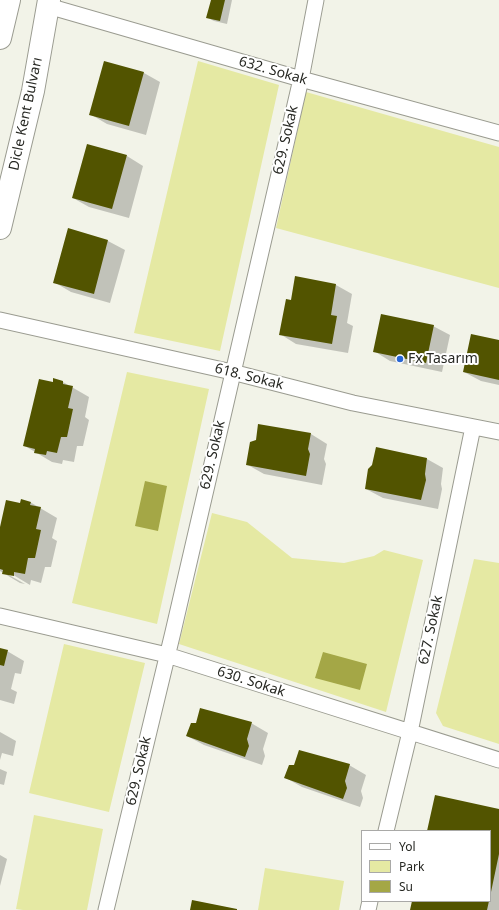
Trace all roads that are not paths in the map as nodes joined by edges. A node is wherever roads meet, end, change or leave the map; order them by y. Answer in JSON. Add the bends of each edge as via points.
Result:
{"nodes":[{"id":1,"x":8,"y":0,"type":"edge"},
{"id":2,"x":316,"y":0,"type":"edge"},
{"id":3,"x":48,"y":3,"type":"edge"},
{"id":4,"x":0,"y":38,"type":"edge"},
{"id":5,"x":300,"y":79,"type":"junction"},
{"id":6,"x":499,"y":132,"type":"edge"},
{"id":7,"x":0,"y":228,"type":"edge"},
{"id":8,"x":0,"y":320,"type":"edge"},
{"id":9,"x":232,"y":372,"type":"junction"},
{"id":10,"x":473,"y":427,"type":"junction"},
{"id":11,"x":499,"y":432,"type":"edge"},
{"id":12,"x":0,"y":616,"type":"edge"},
{"id":13,"x":167,"y":655,"type":"junction"},
{"id":14,"x":410,"y":732,"type":"junction"},
{"id":15,"x":499,"y":760,"type":"edge"},
{"id":16,"x":386,"y":830,"type":"edge"},
{"id":17,"x":106,"y":910,"type":"edge"}],
"edges":[{"from":1,"to":4,"type":"main road"},
{"from":2,"to":5,"type":"street","name":"629. Sokak"},
{"from":3,"to":5,"type":"street","name":"632. Sokak"},
{"from":3,"to":7,"type":"main road","name":"Dicle Kent Bulvarı","via":[[33,91]]},
{"from":5,"to":6,"type":"street","name":"632. Sokak"},
{"from":5,"to":9,"type":"street","name":"629. Sokak"},
{"from":8,"to":9,"type":"street","name":"618. Sokak"},
{"from":9,"to":10,"type":"street","name":"618. Sokak","via":[[353,403]]},
{"from":9,"to":13,"type":"street","name":"629. Sokak"},
{"from":10,"to":11,"type":"street","name":"618. Sokak"},
{"from":10,"to":14,"type":"street","name":"627. Sokak"},
{"from":12,"to":13,"type":"street","name":"630. Sokak"},
{"from":13,"to":14,"type":"street","name":"630. Sokak"},
{"from":13,"to":17,"type":"street","name":"629. Sokak"},
{"from":14,"to":15,"type":"street","name":"630. Sokak"},
{"from":14,"to":16,"type":"street","name":"627. Sokak"}]}
